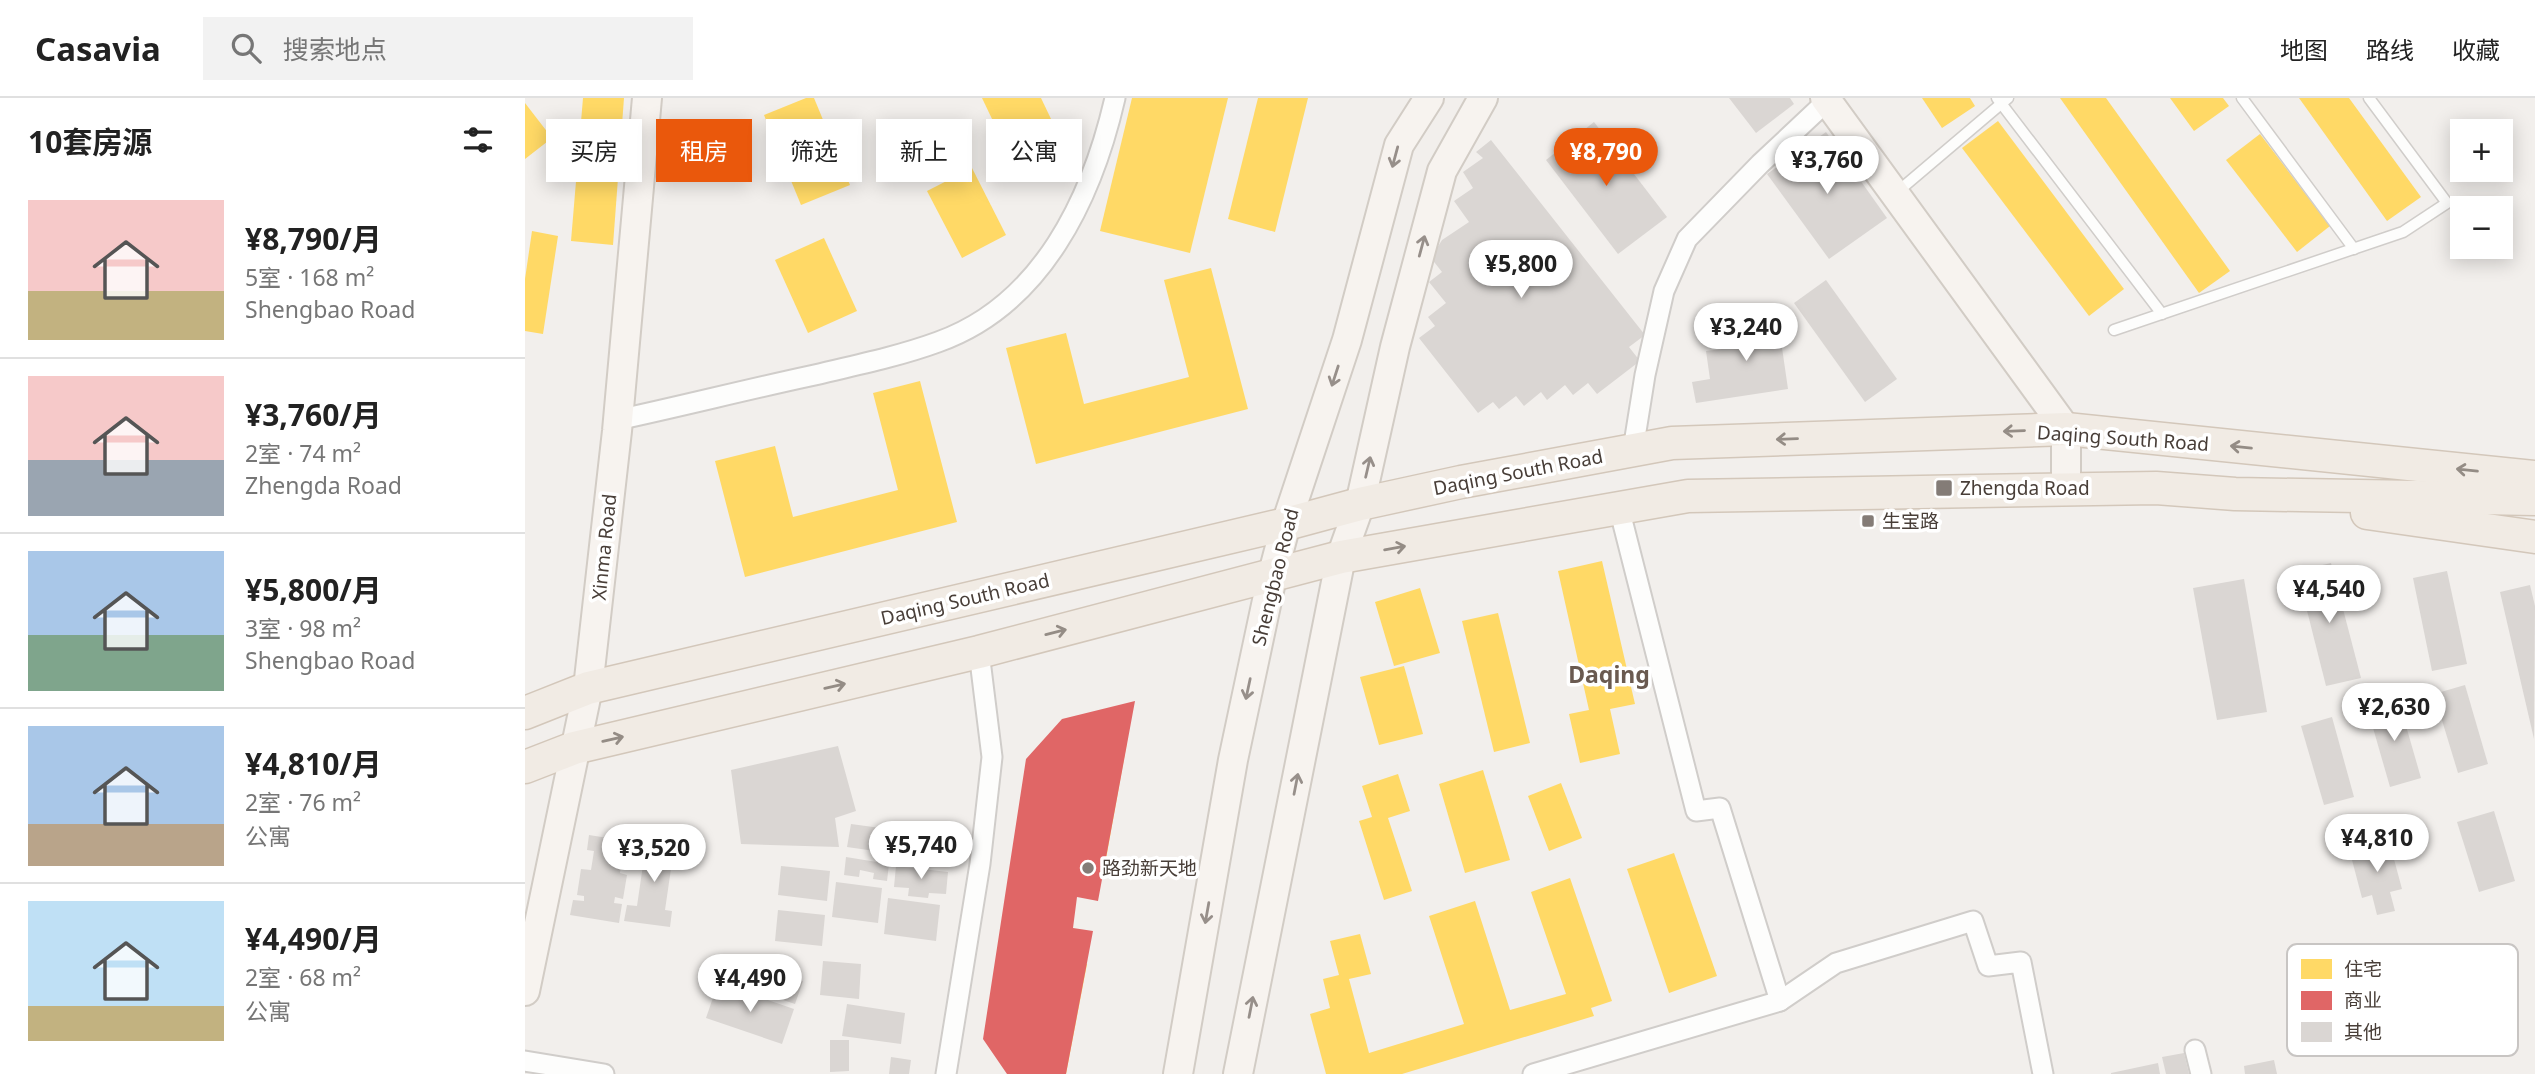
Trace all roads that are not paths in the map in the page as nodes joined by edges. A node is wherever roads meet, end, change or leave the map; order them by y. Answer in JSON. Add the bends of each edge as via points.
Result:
{"nodes":[{"id":1,"x":647,"y":98,"type":"edge"},
{"id":2,"x":1115,"y":98,"type":"edge"},
{"id":3,"x":1429,"y":98,"type":"edge"},
{"id":4,"x":1483,"y":98,"type":"edge"},
{"id":5,"x":2242,"y":98,"type":"edge"},
{"id":6,"x":2369,"y":98,"type":"edge"},
{"id":7,"x":1826,"y":100,"type":"edge"},
{"id":8,"x":2002,"y":100,"type":"edge"},
{"id":9,"x":1895,"y":193,"type":"junction"},
{"id":10,"x":2354,"y":249,"type":"junction"},
{"id":11,"x":2162,"y":314,"type":"junction"},
{"id":12,"x":2114,"y":330,"type":"dead end"},
{"id":13,"x":617,"y":420,"type":"junction"},
{"id":14,"x":2066,"y":429,"type":"junction"},
{"id":15,"x":1633,"y":450,"type":"junction"},
{"id":16,"x":2535,"y":477,"type":"edge"},
{"id":17,"x":2066,"y":488,"type":"junction"},
{"id":18,"x":2235,"y":494,"type":"junction"},
{"id":19,"x":2535,"y":499,"type":"edge"},
{"id":20,"x":1360,"y":504,"type":"junction"},
{"id":21,"x":1619,"y":508,"type":"junction"},
{"id":22,"x":1286,"y":524,"type":"junction"},
{"id":23,"x":2533,"y":537,"type":"edge"},
{"id":24,"x":1341,"y":557,"type":"junction"},
{"id":25,"x":1272,"y":577,"type":"junction"},
{"id":26,"x":979,"y":652,"type":"junction"},
{"id":27,"x":588,"y":688,"type":"junction"},
{"id":28,"x":525,"y":713,"type":"edge"},
{"id":29,"x":574,"y":748,"type":"junction"},
{"id":30,"x":525,"y":767,"type":"edge"},
{"id":31,"x":525,"y":992,"type":"edge"},
{"id":32,"x":1780,"y":1001,"type":"junction"},
{"id":33,"x":2195,"y":1050,"type":"dead end"},
{"id":34,"x":525,"y":1061,"type":"edge"},
{"id":35,"x":604,"y":1074,"type":"edge"},
{"id":36,"x":946,"y":1074,"type":"edge"},
{"id":37,"x":1178,"y":1074,"type":"edge"},
{"id":38,"x":1238,"y":1074,"type":"edge"},
{"id":39,"x":1534,"y":1074,"type":"edge"},
{"id":40,"x":2043,"y":1074,"type":"edge"},
{"id":41,"x":2201,"y":1074,"type":"edge"}],
"edges":[{"from":1,"to":13,"type":"main road","name":"Xinma Road"},
{"from":2,"to":13,"type":"street","via":[[1098,160],[1071,222],[1027,283],[972,326],[940,341],[857,365]]},
{"from":3,"to":22,"type":"main road","name":"Shengbao Road","one_way":true,"via":[[1399,145],[1347,341]]},
{"from":20,"to":4,"type":"main road","one_way":true,"via":[[1395,347],[1442,171]]},
{"from":5,"to":10,"type":"lane"},
{"from":6,"to":10,"type":"lane","via":[[2447,203],[2403,232]]},
{"from":7,"to":9,"type":"main road"},
{"from":7,"to":15,"type":"street","via":[[1687,239],[1664,290]]},
{"from":8,"to":9,"type":"lane"},
{"from":8,"to":11,"type":"lane"},
{"from":9,"to":14,"type":"main road"},
{"from":10,"to":11,"type":"lane"},
{"from":11,"to":12,"type":"lane"},
{"from":13,"to":27,"type":"main road","name":"Xinma Road"},
{"from":14,"to":15,"type":"main road","name":"Daqing South Road","one_way":true,"via":[[1672,443]]},
{"from":16,"to":14,"type":"main road","name":"Daqing South Road","one_way":true},
{"from":14,"to":17,"type":"main road"},
{"from":15,"to":20,"type":"main road","name":"Daqing South Road"},
{"from":17,"to":18,"type":"main road"},
{"from":17,"to":21,"type":"main road","via":[[1688,496]]},
{"from":18,"to":19,"type":"main road"},
{"from":18,"to":23,"type":"main road"},
{"from":20,"to":22,"type":"main road","name":"Daqing South Road"},
{"from":20,"to":24,"type":"main road"},
{"from":24,"to":21,"type":"main road","one_way":true},
{"from":21,"to":32,"type":"street","via":[[1696,811],[1720,808]]},
{"from":22,"to":25,"type":"main road","name":"Shengbao Road"},
{"from":22,"to":27,"type":"main road","name":"Daqing South Road"},
{"from":24,"to":25,"type":"main road"},
{"from":38,"to":24,"type":"main road","one_way":true},
{"from":26,"to":25,"type":"main road","one_way":true},
{"from":25,"to":37,"type":"main road","name":"Shengbao Road","one_way":true,"via":[[1233,760]]},
{"from":29,"to":26,"type":"main road","one_way":true},
{"from":26,"to":36,"type":"street","via":[[992,757]]},
{"from":27,"to":28,"type":"main road","name":"Daqing South Road"},
{"from":27,"to":29,"type":"main road","name":"Xinma Road"},
{"from":29,"to":30,"type":"main road"},
{"from":29,"to":31,"type":"main road","name":"Xinma Road"},
{"from":32,"to":39,"type":"street"},
{"from":32,"to":40,"type":"street","via":[[1836,963],[1973,920],[1988,966],[2021,962]]},
{"from":33,"to":41,"type":"street"},
{"from":34,"to":35,"type":"street"}]}
